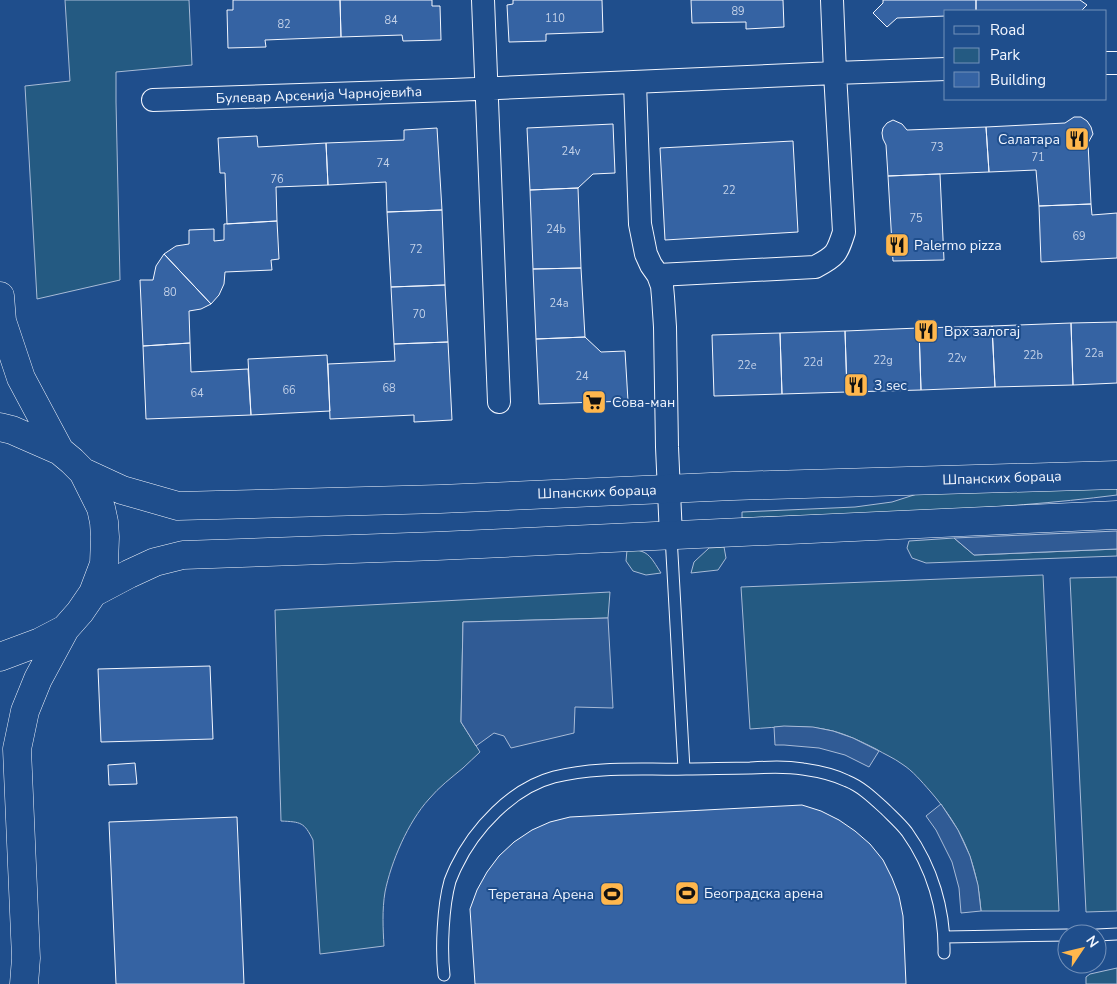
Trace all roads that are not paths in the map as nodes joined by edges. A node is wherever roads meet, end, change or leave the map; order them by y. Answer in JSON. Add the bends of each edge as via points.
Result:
{"nodes":[{"id":1,"x":482,"y":0,"type":"edge"},
{"id":2,"x":832,"y":0,"type":"edge"},
{"id":3,"x":944,"y":69,"type":"edge"},
{"id":4,"x":835,"y":73,"type":"junction"},
{"id":5,"x":635,"y":83,"type":"junction"},
{"id":6,"x":486,"y":89,"type":"junction"},
{"id":7,"x":153,"y":100,"type":"dead end"},
{"id":8,"x":658,"y":275,"type":"junction"},
{"id":9,"x":1,"y":309,"type":"edge"},
{"id":10,"x":499,"y":402,"type":"dead end"},
{"id":11,"x":0,"y":427,"type":"edge"},
{"id":12,"x":60,"y":451,"type":"junction"},
{"id":13,"x":83,"y":472,"type":"junction"},
{"id":14,"x":1117,"y":475,"type":"edge"},
{"id":15,"x":668,"y":490,"type":"junction"},
{"id":16,"x":1117,"y":516,"type":"edge"},
{"id":17,"x":671,"y":536,"type":"junction"},
{"id":18,"x":93,"y":593,"type":"junction"},
{"id":19,"x":64,"y":629,"type":"junction"},
{"id":20,"x":0,"y":657,"type":"edge"},
{"id":21,"x":684,"y":769,"type":"junction"},
{"id":22,"x":1057,"y":935,"type":"edge"},
{"id":23,"x":944,"y":937,"type":"junction"},
{"id":24,"x":944,"y":952,"type":"dead end"},
{"id":25,"x":444,"y":975,"type":"dead end"},
{"id":26,"x":24,"y":984,"type":"edge"}],
"edges":[{"from":1,"to":6,"type":"street"},
{"from":2,"to":4,"type":"street"},
{"from":3,"to":4,"type":"street","name":"Булевар Арсенија Чарнојевића"},
{"from":4,"to":5,"type":"street","name":"Булевар Арсенија Чарнојевића"},
{"from":4,"to":8,"type":"street","via":[[844,232],[830,259],[816,267]]},
{"from":5,"to":6,"type":"street","name":"Булевар Арсенија Чарнојевића"},
{"from":5,"to":8,"type":"street","via":[[640,224],[646,254]]},
{"from":6,"to":7,"type":"street","name":"Булевар Арсенија Чарнојевића"},
{"from":6,"to":10,"type":"street"},
{"from":8,"to":15,"type":"street","via":[[662,286],[665,328]]},
{"from":9,"to":12,"type":"street","via":[[21,378]]},
{"from":11,"to":12,"type":"street"},
{"from":12,"to":13,"type":"street"},
{"from":13,"to":15,"type":"street","name":"Шпанских бораца","via":[[122,490],[178,506]]},
{"from":13,"to":18,"type":"street","via":[[101,508],[104,522],[104,564]]},
{"from":14,"to":15,"type":"street","name":"Шпанских бораца"},
{"from":15,"to":17,"type":"street"},
{"from":16,"to":17,"type":"street"},
{"from":17,"to":18,"type":"street","via":[[182,555],[154,562]]},
{"from":17,"to":21,"type":"lane"},
{"from":18,"to":19,"type":"street"},
{"from":19,"to":20,"type":"street"},
{"from":19,"to":26,"type":"street","via":[[38,679],[17,749],[26,958]]},
{"from":21,"to":23,"type":"lane","via":[[781,767],[847,780],[871,796],[906,830],[932,879],[940,905]]},
{"from":21,"to":25,"type":"lane","via":[[577,772],[551,778],[504,804],[474,836],[450,880],[445,910]]},
{"from":22,"to":23,"type":"lane"},
{"from":23,"to":24,"type":"lane"}]}
